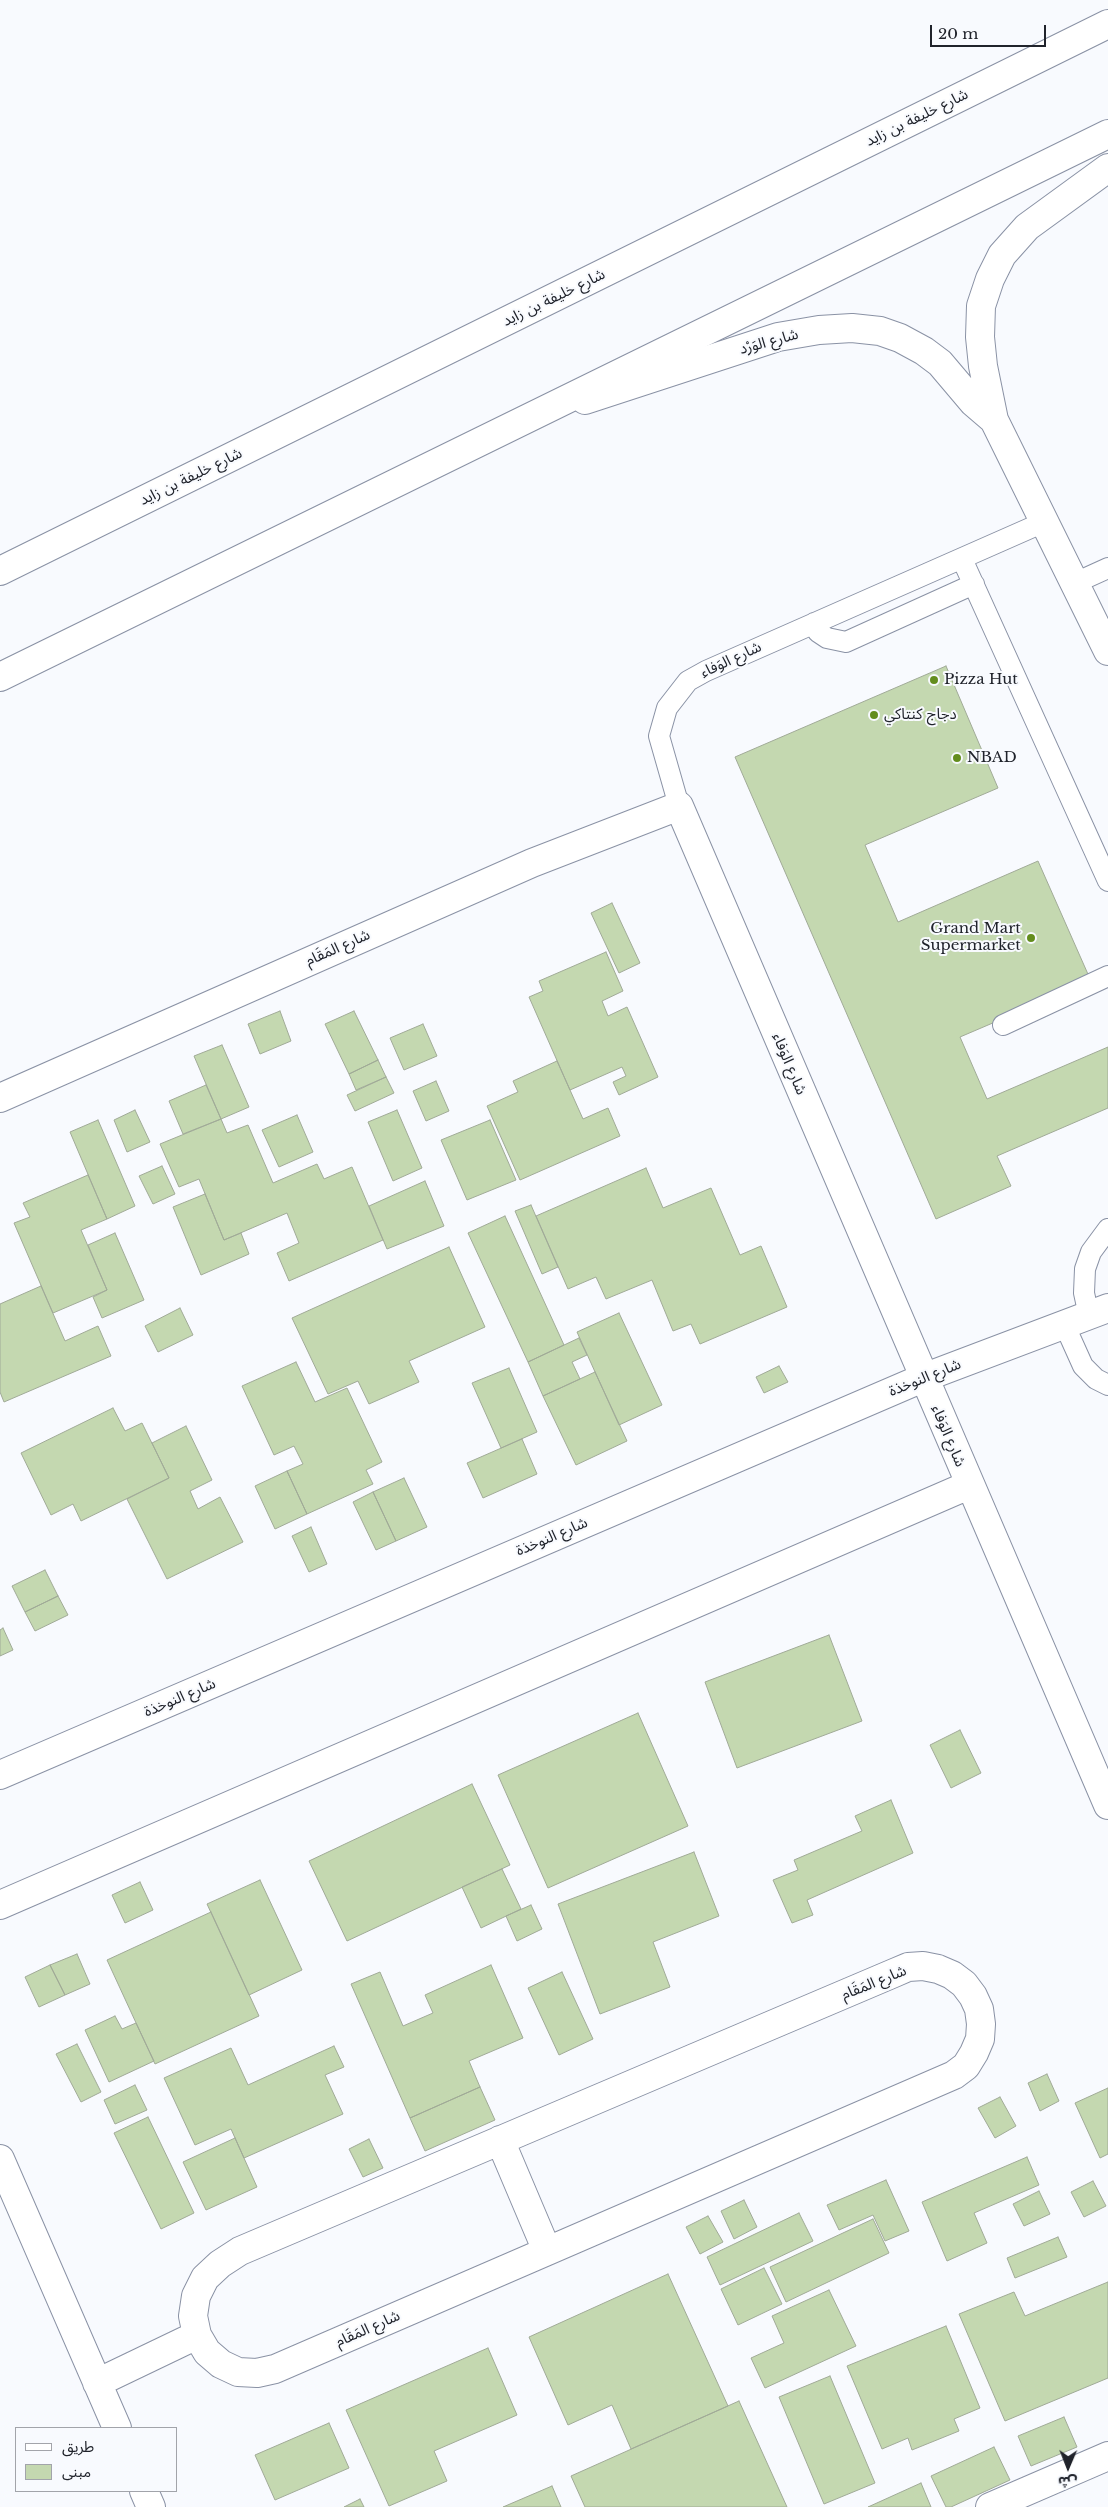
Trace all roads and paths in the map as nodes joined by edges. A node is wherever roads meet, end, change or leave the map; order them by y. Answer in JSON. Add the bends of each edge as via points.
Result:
{"nodes":[{"id":1,"x":1108,"y":24,"type":"edge"},
{"id":2,"x":1108,"y":134,"type":"edge"},
{"id":3,"x":1108,"y":168,"type":"edge"},
{"id":4,"x":994,"y":420,"type":"junction"},
{"id":5,"x":521,"y":421,"type":"junction"},
{"id":6,"x":1044,"y":522,"type":"junction"},
{"id":7,"x":962,"y":559,"type":"junction"},
{"id":8,"x":1108,"y":568,"type":"edge"},
{"id":9,"x":0,"y":571,"type":"edge"},
{"id":10,"x":1075,"y":583,"type":"junction"},
{"id":11,"x":974,"y":584,"type":"junction"},
{"id":12,"x":814,"y":623,"type":"junction"},
{"id":13,"x":1108,"y":651,"type":"edge"},
{"id":14,"x":0,"y":677,"type":"edge"},
{"id":15,"x":679,"y":806,"type":"junction"},
{"id":16,"x":1108,"y":881,"type":"edge"},
{"id":17,"x":1108,"y":976,"type":"edge"},
{"id":18,"x":1003,"y":1024,"type":"dead end"},
{"id":19,"x":0,"y":1098,"type":"edge"},
{"id":20,"x":1108,"y":1229,"type":"edge"},
{"id":21,"x":1087,"y":1317,"type":"edge"},
{"id":22,"x":923,"y":1378,"type":"junction"},
{"id":23,"x":1108,"y":1385,"type":"edge"},
{"id":24,"x":969,"y":1485,"type":"junction"},
{"id":25,"x":1101,"y":1770,"type":"edge"},
{"id":26,"x":0,"y":1775,"type":"edge"},
{"id":27,"x":1108,"y":1805,"type":"edge"},
{"id":28,"x":0,"y":1905,"type":"edge"},
{"id":29,"x":500,"y":2140,"type":"junction"},
{"id":30,"x":0,"y":2159,"type":"edge"},
{"id":31,"x":6,"y":2191,"type":"edge"},
{"id":32,"x":547,"y":2251,"type":"junction"},
{"id":33,"x":197,"y":2336,"type":"junction"},
{"id":34,"x":97,"y":2383,"type":"junction"},
{"id":35,"x":117,"y":2427,"type":"edge"},
{"id":36,"x":1108,"y":2456,"type":"edge"},
{"id":37,"x":144,"y":2492,"type":"edge"},
{"id":38,"x":151,"y":2507,"type":"edge"},
{"id":39,"x":990,"y":2507,"type":"edge"}],
"edges":[{"from":1,"to":9,"type":"main road","name":"شارع خليفة بن زايد"},
{"from":2,"to":5,"type":"main road"},
{"from":3,"to":4,"type":"main road","name":"شارع الوَرْد","via":[[1027,227],[1002,255],[990,279],[981,306],[980,337]]},
{"from":4,"to":5,"type":"main road","name":"شارع الوَرْد","via":[[973,402],[940,363],[924,351],[880,331],[852,328],[778,337]]},
{"from":4,"to":6,"type":"main road","name":"شارع الوَرْد"},
{"from":5,"to":14,"type":"main road"},
{"from":6,"to":7,"type":"lane","name":"شارع الوَفاء"},
{"from":6,"to":10,"type":"main road","name":"شارع الوَرْد"},
{"from":7,"to":11,"type":"lane"},
{"from":7,"to":12,"type":"lane","name":"شارع الوَفاء"},
{"from":8,"to":10,"type":"lane"},
{"from":10,"to":13,"type":"main road","name":"شارع الوَرْد"},
{"from":11,"to":12,"type":"lane","via":[[846,642],[827,638],[818,632]]},
{"from":11,"to":16,"type":"lane"},
{"from":12,"to":15,"type":"lane","name":"شارع الوَفاء","via":[[706,671],[688,681],[677,693],[667,708],[659,736]]},
{"from":15,"to":19,"type":"main road","name":"شارع المَقَام","via":[[532,863]]},
{"from":15,"to":22,"type":"main road","name":"شارع الوَفاء"},
{"from":17,"to":18,"type":"lane"},
{"from":20,"to":21,"type":"lane","via":[[1099,1238],[1085,1269]]},
{"from":21,"to":22,"type":"main road","name":"شارع النوخذة"},
{"from":21,"to":23,"type":"lane","via":[[1083,1366]]},
{"from":22,"to":24,"type":"main road","name":"شارع الوَفاء"},
{"from":22,"to":26,"type":"main road","name":"شارع النوخذة"},
{"from":24,"to":25,"type":"main road","name":"شارع الوَفاء"},
{"from":24,"to":28,"type":"main road"},
{"from":25,"to":27,"type":"main road","name":"شارع الوَفاء"},
{"from":29,"to":32,"type":"main road"},
{"from":29,"to":32,"type":"main road","name":"شارع المَقَام","via":[[908,1968],[923,1966],[945,1972],[964,1984],[979,2010],[980,2039],[966,2066],[954,2075]]},
{"from":29,"to":33,"type":"main road","name":"شارع المَقَام","via":[[240,2252],[220,2264],[205,2278],[196,2296],[192,2316]]},
{"from":30,"to":31,"type":"main road"},
{"from":31,"to":34,"type":"main road"},
{"from":32,"to":33,"type":"main road","name":"شارع المَقَام","via":[[275,2369],[257,2373],[238,2372],[207,2352]]},
{"from":33,"to":34,"type":"main road"},
{"from":34,"to":35,"type":"main road"},
{"from":36,"to":39,"type":"main road"},
{"from":37,"to":38,"type":"main road"}]}
